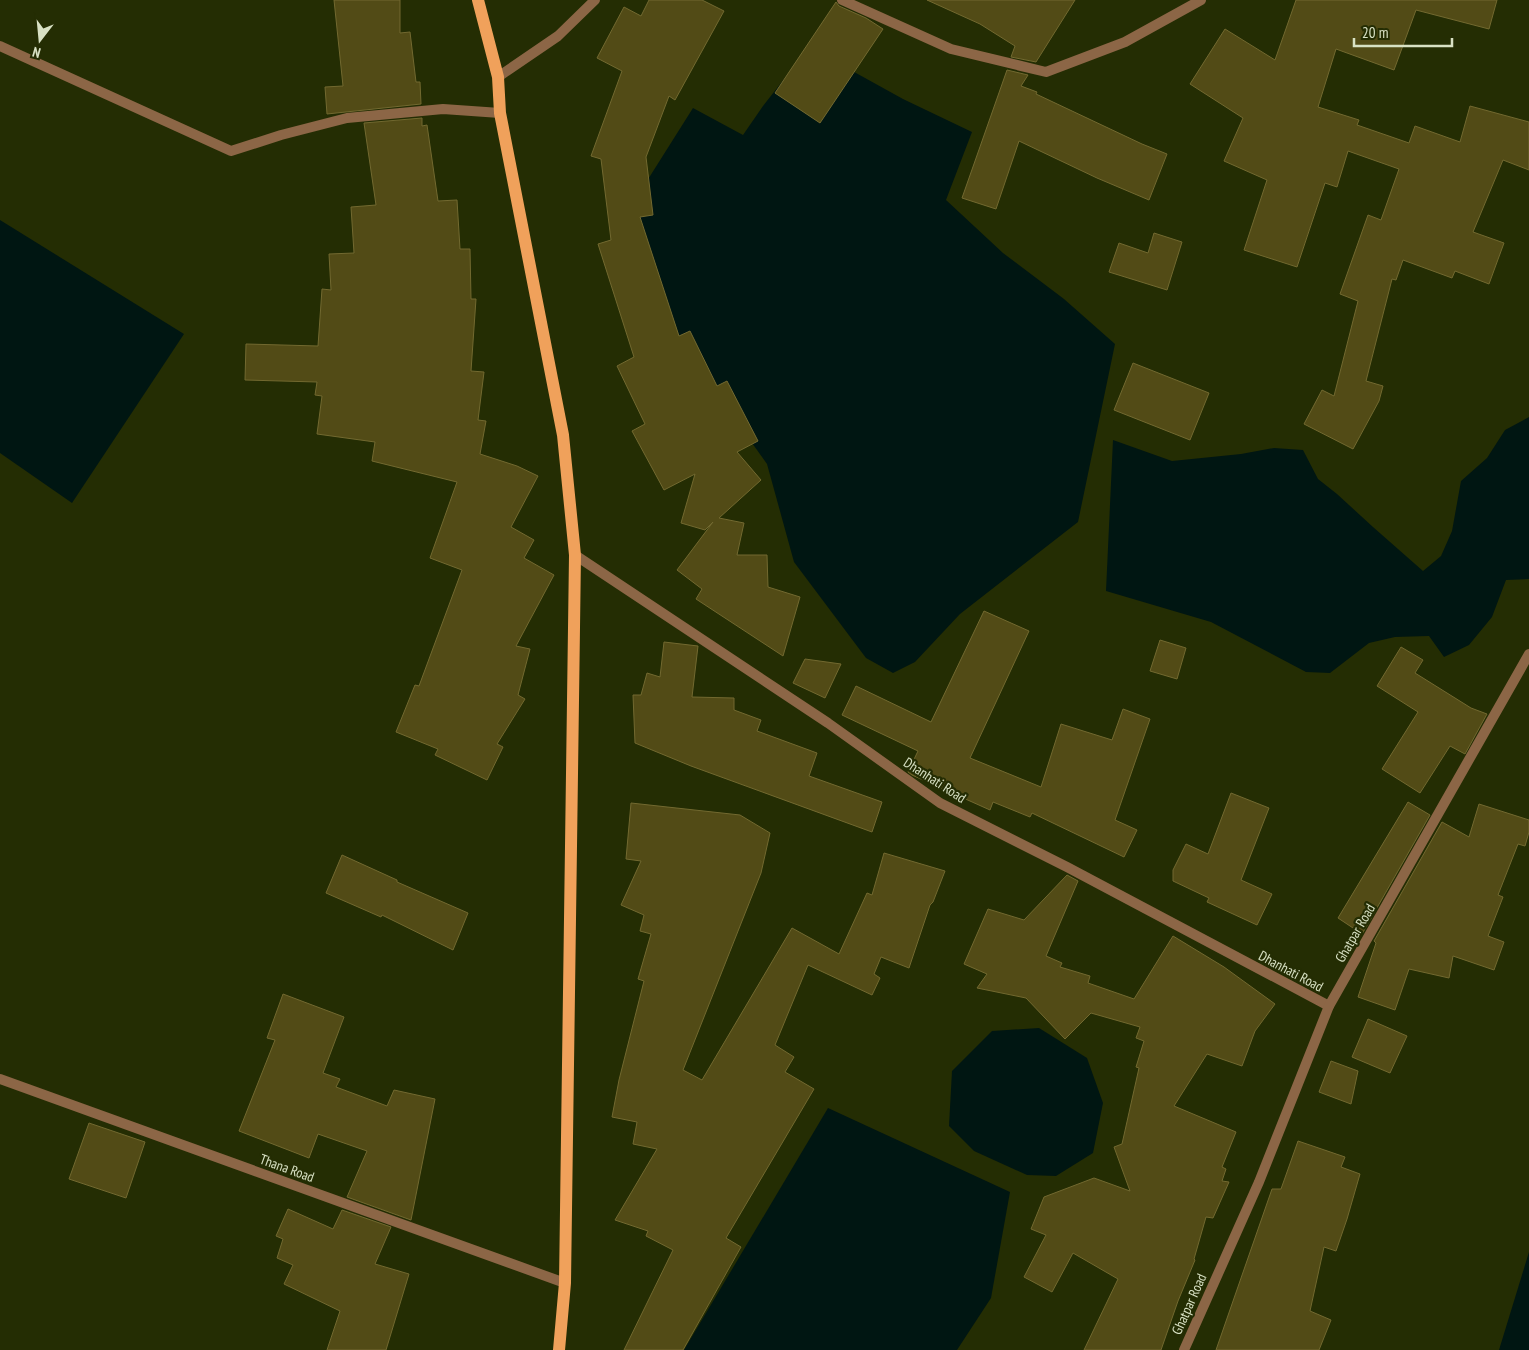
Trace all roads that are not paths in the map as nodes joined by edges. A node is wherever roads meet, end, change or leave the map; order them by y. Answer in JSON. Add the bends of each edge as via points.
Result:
{"nodes":[{"id":1,"x":478,"y":0,"type":"edge"},
{"id":2,"x":596,"y":0,"type":"edge"},
{"id":3,"x":842,"y":0,"type":"edge"},
{"id":4,"x":1201,"y":0,"type":"edge"},
{"id":5,"x":0,"y":46,"type":"edge"},
{"id":6,"x":498,"y":77,"type":"junction"},
{"id":7,"x":500,"y":113,"type":"junction"},
{"id":8,"x":575,"y":554,"type":"junction"},
{"id":9,"x":1529,"y":654,"type":"edge"},
{"id":10,"x":1329,"y":1006,"type":"junction"},
{"id":11,"x":0,"y":1078,"type":"edge"},
{"id":12,"x":565,"y":1283,"type":"junction"},
{"id":13,"x":559,"y":1350,"type":"edge"},
{"id":14,"x":1184,"y":1350,"type":"edge"}],
"edges":[{"from":1,"to":6,"type":"main road"},
{"from":2,"to":6,"type":"street","via":[[558,36]]},
{"from":3,"to":4,"type":"street","via":[[951,49],[1046,72],[1125,42]]},
{"from":5,"to":7,"type":"street","via":[[231,151],[281,134],[347,118],[443,109]]},
{"from":6,"to":7,"type":"main road"},
{"from":7,"to":8,"type":"main road","via":[[563,435]]},
{"from":8,"to":10,"type":"street","name":"Dhanhati Road","via":[[828,723],[940,803]]},
{"from":8,"to":12,"type":"main road"},
{"from":9,"to":10,"type":"street","name":"Ghatpar Road"},
{"from":10,"to":14,"type":"street","name":"Ghatpar Road","via":[[1259,1182]]},
{"from":11,"to":12,"type":"street","name":"Thana Road"},
{"from":12,"to":13,"type":"main road"}]}
